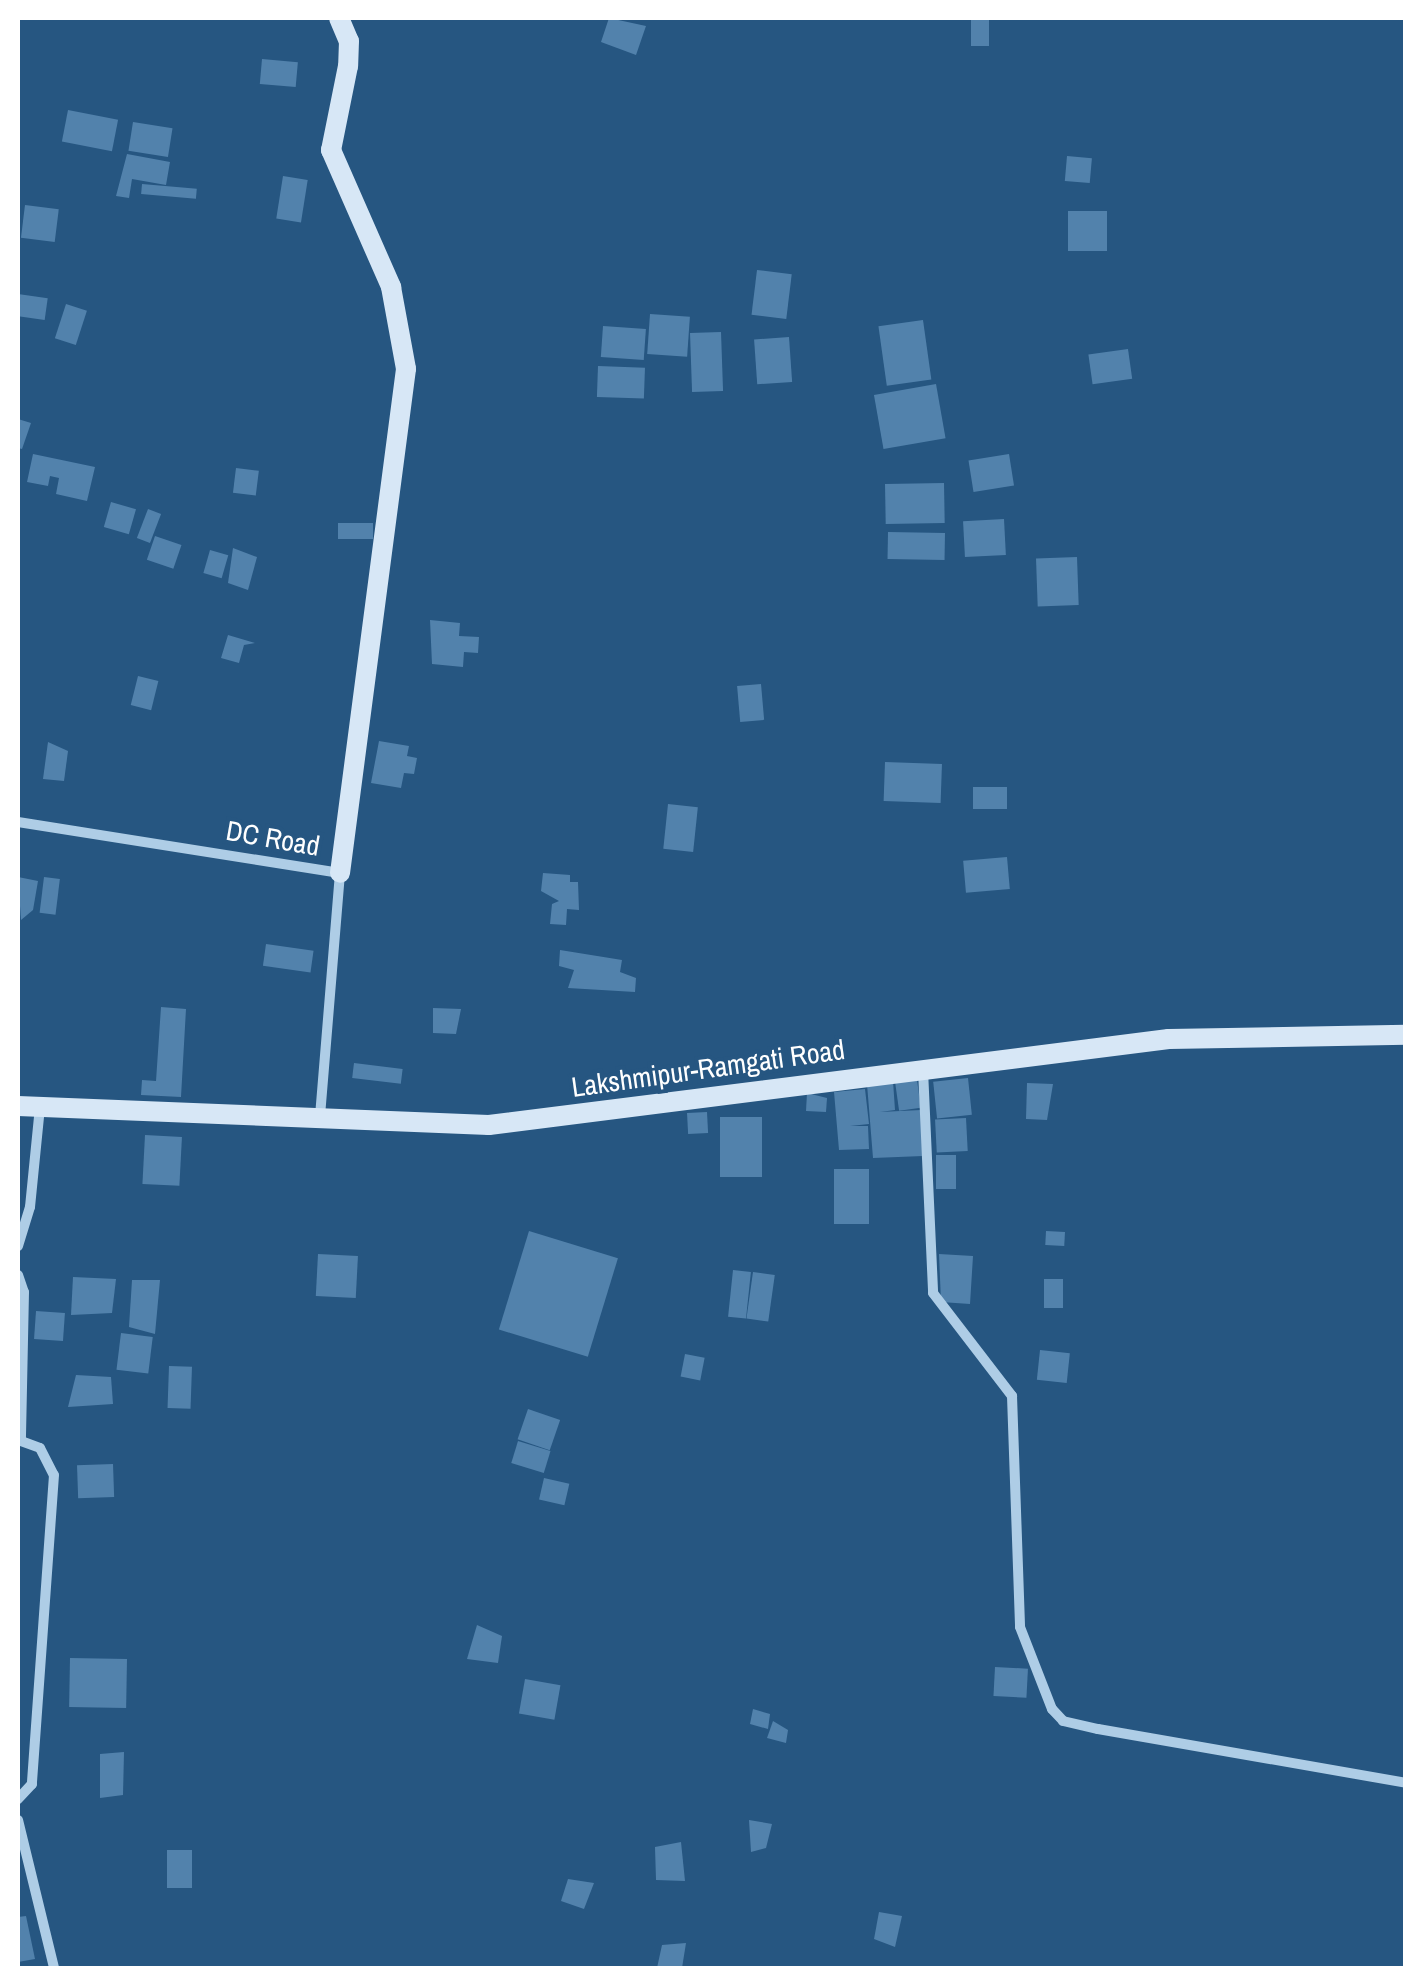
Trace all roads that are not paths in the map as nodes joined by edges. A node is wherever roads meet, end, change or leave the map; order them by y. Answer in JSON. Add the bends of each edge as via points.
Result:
{"nodes":[{"id":1,"x":338,"y":18,"type":"edge"},
{"id":2,"x":18,"y":822,"type":"edge"},
{"id":3,"x":340,"y":872,"type":"junction"},
{"id":4,"x":1406,"y":1035,"type":"edge"},
{"id":5,"x":923,"y":1066,"type":"junction"},
{"id":6,"x":18,"y":1106,"type":"edge"},
{"id":7,"x":40,"y":1107,"type":"junction"},
{"id":8,"x":320,"y":1116,"type":"junction"},
{"id":9,"x":18,"y":1246,"type":"edge"},
{"id":10,"x":18,"y":1275,"type":"edge"},
{"id":11,"x":1406,"y":1782,"type":"edge"},
{"id":12,"x":18,"y":1800,"type":"edge"},
{"id":13,"x":18,"y":1820,"type":"edge"},
{"id":14,"x":54,"y":1968,"type":"edge"}],
"edges":[{"from":1,"to":3,"type":"main road","via":[[348,54],[331,150],[391,287],[406,369]]},
{"from":2,"to":3,"type":"street","name":"DC Road"},
{"from":3,"to":8,"type":"street","name":"DC Road"},
{"from":4,"to":5,"type":"main road","name":"Lakshmipur-Ramgati Road","via":[[1168,1039]]},
{"from":5,"to":8,"type":"main road","name":"Lakshmipur-Ramgati Road","via":[[490,1125]]},
{"from":5,"to":11,"type":"street","via":[[933,1293],[1012,1396],[1020,1627],[1052,1710],[1062,1721],[1098,1729]]},
{"from":6,"to":7,"type":"main road","name":"Lakshmipur-Ramgati Road"},
{"from":7,"to":8,"type":"main road","name":"Lakshmipur-Ramgati Road"},
{"from":7,"to":9,"type":"street","via":[[30,1208]]},
{"from":10,"to":12,"type":"street","via":[[24,1292],[21,1441],[40,1448],[54,1474],[32,1784]]},
{"from":13,"to":14,"type":"street"}]}
